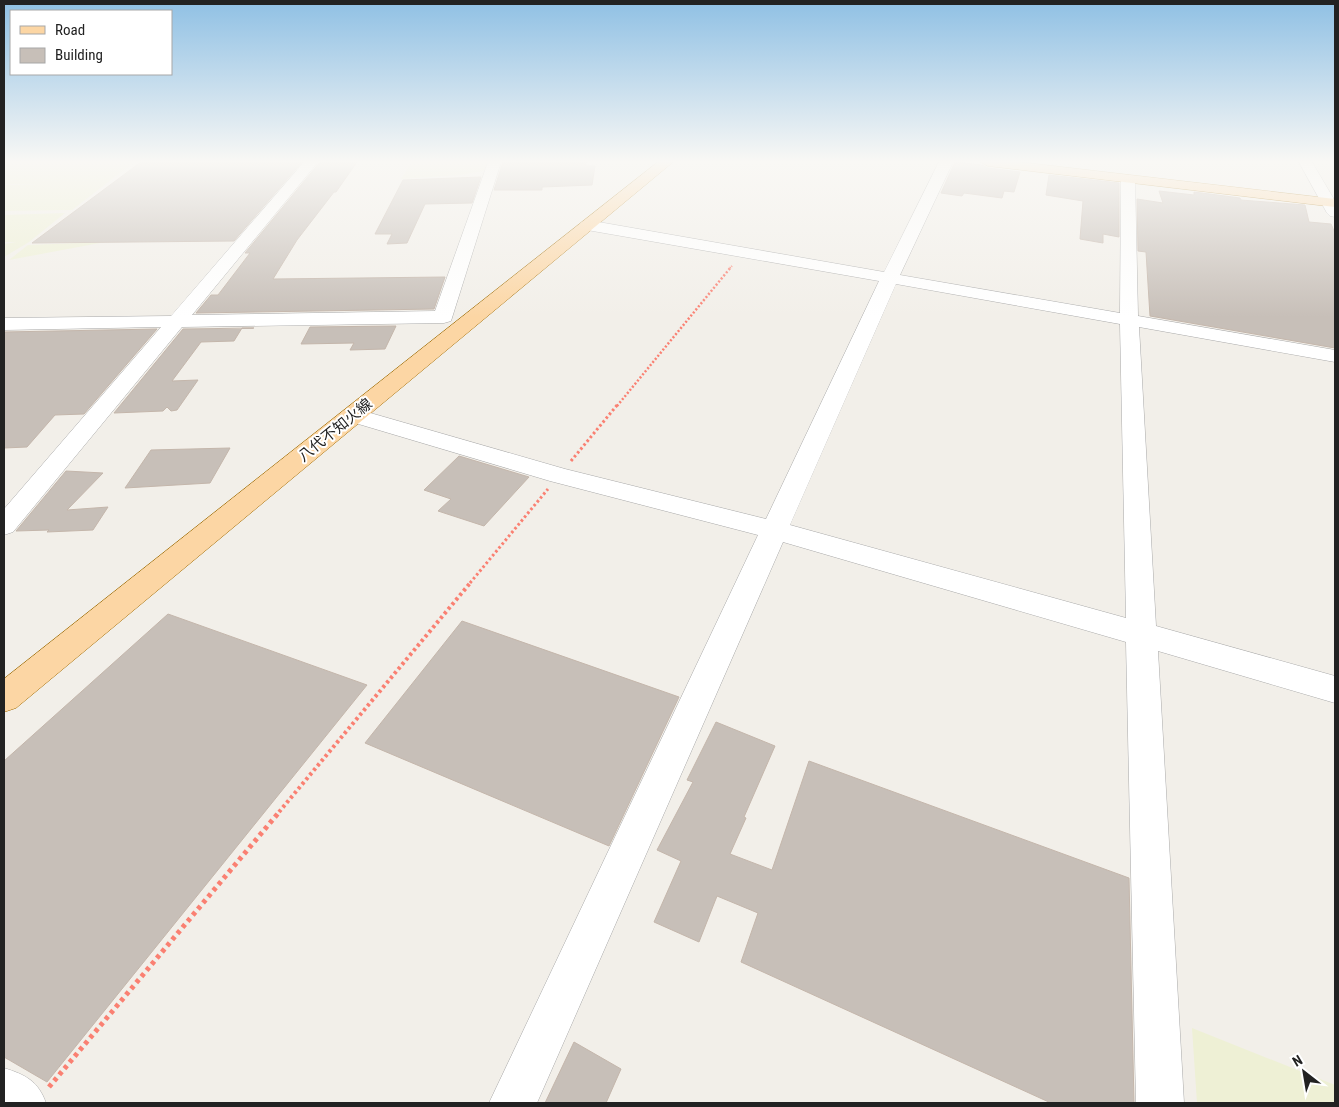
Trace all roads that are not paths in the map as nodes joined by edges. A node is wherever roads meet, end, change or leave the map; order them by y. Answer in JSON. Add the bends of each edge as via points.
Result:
{"nodes":[{"id":1,"x":268,"y":214,"type":"edge"},
{"id":2,"x":477,"y":214,"type":"edge"},
{"id":3,"x":601,"y":214,"type":"edge"},
{"id":4,"x":921,"y":214,"type":"edge"},
{"id":5,"x":1128,"y":214,"type":"edge"},
{"id":6,"x":587,"y":225,"type":"junction"},
{"id":7,"x":890,"y":277,"type":"junction"},
{"id":8,"x":178,"y":321,"type":"junction"},
{"id":9,"x":1129,"y":321,"type":"junction"},
{"id":10,"x":4,"y":324,"type":"edge"},
{"id":11,"x":1335,"y":356,"type":"edge"},
{"id":12,"x":353,"y":415,"type":"junction"},
{"id":13,"x":4,"y":526,"type":"edge"},
{"id":14,"x":774,"y":530,"type":"junction"},
{"id":15,"x":1143,"y":635,"type":"junction"},
{"id":16,"x":1335,"y":689,"type":"edge"},
{"id":17,"x":4,"y":698,"type":"edge"},
{"id":18,"x":4,"y":1091,"type":"edge"},
{"id":19,"x":35,"y":1096,"type":"edge"},
{"id":20,"x":513,"y":1103,"type":"edge"},
{"id":21,"x":1160,"y":1103,"type":"edge"}],
"edges":[{"from":1,"to":8,"type":"street"},
{"from":2,"to":8,"type":"street","via":[[444,317]]},
{"from":3,"to":6,"type":"main road","name":"八代不知火線"},
{"from":4,"to":7,"type":"street"},
{"from":5,"to":9,"type":"street"},
{"from":6,"to":7,"type":"street"},
{"from":6,"to":12,"type":"main road","name":"八代不知火線"},
{"from":7,"to":9,"type":"street"},
{"from":7,"to":14,"type":"street"},
{"from":8,"to":10,"type":"street"},
{"from":8,"to":13,"type":"street"},
{"from":9,"to":11,"type":"street"},
{"from":9,"to":15,"type":"street"},
{"from":12,"to":14,"type":"street","via":[[559,475]]},
{"from":12,"to":17,"type":"main road","name":"八代不知火線"},
{"from":14,"to":15,"type":"street"},
{"from":14,"to":20,"type":"street"},
{"from":15,"to":16,"type":"street"},
{"from":15,"to":21,"type":"street"},
{"from":18,"to":19,"type":"street"}]}
